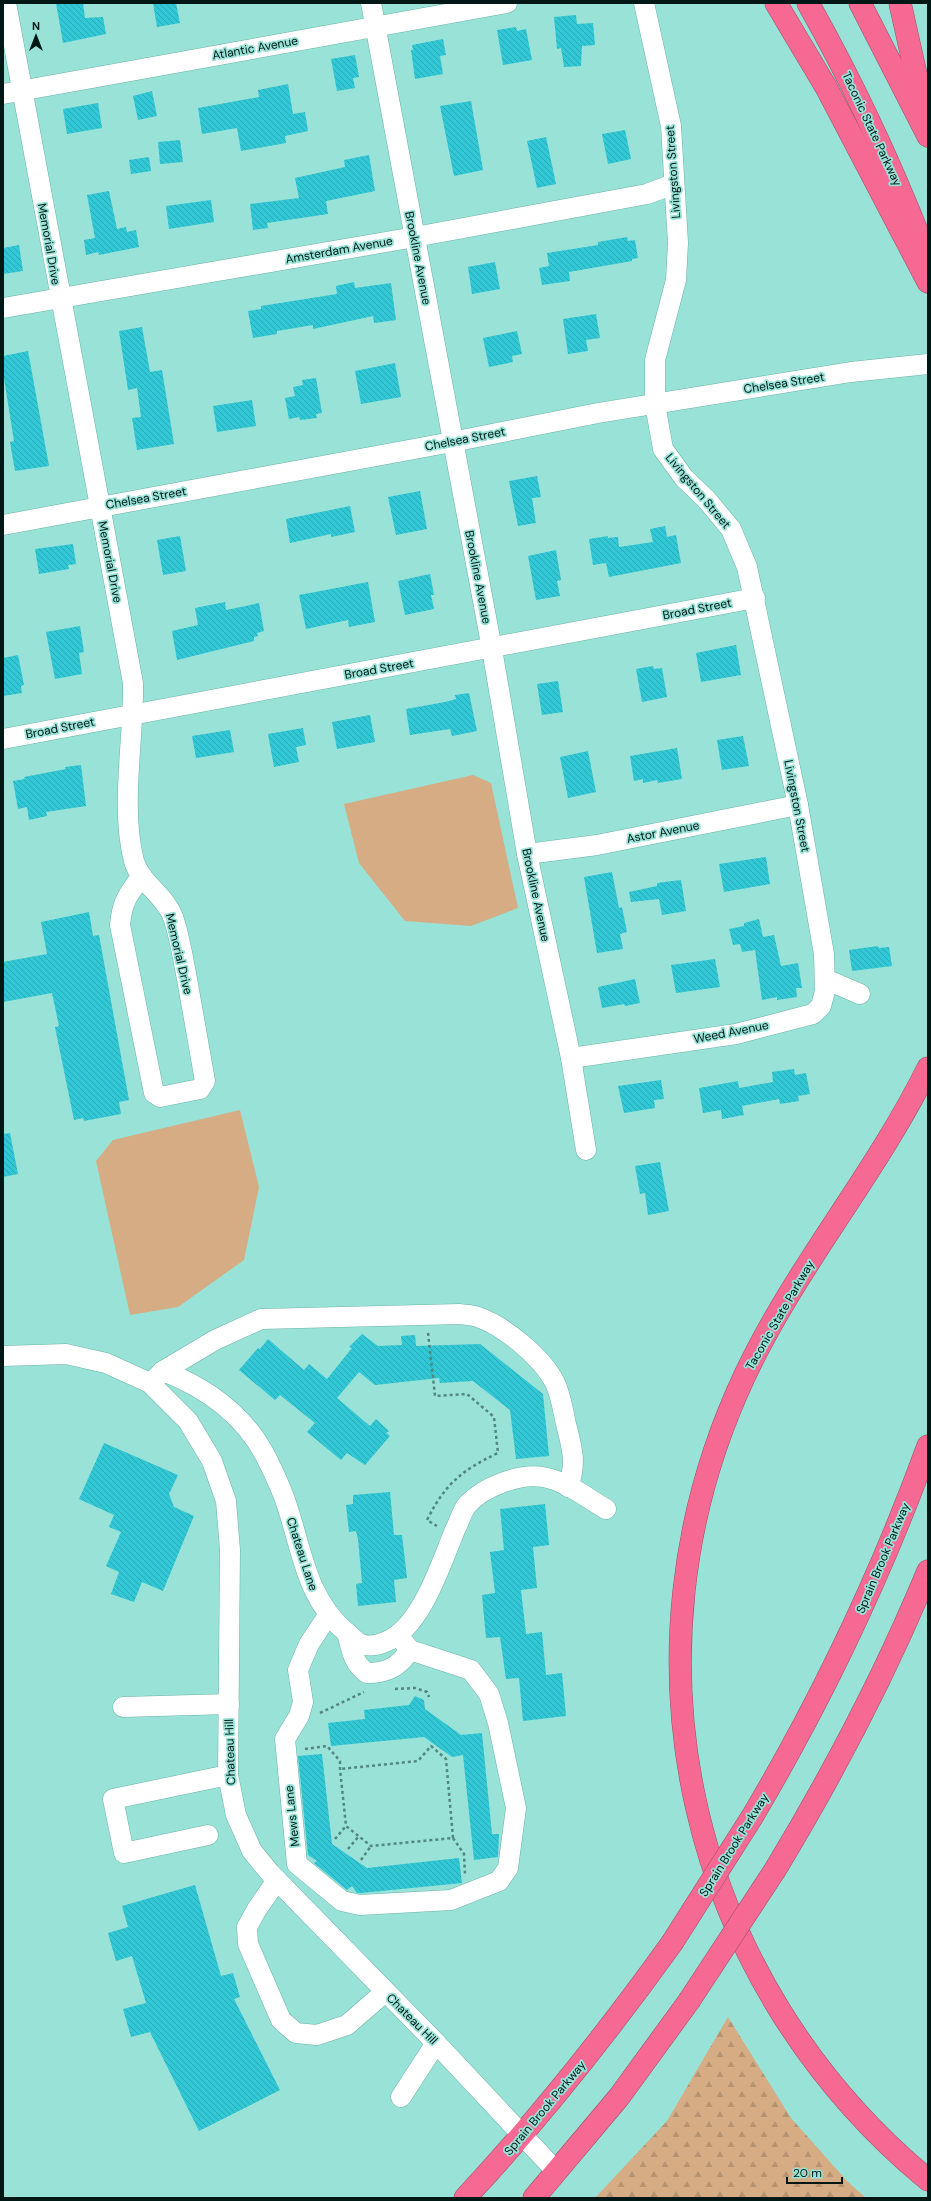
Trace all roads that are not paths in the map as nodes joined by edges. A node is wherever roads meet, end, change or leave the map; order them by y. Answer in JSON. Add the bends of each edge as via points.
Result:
{"nodes":[{"id":1,"x":6,"y":3,"type":"edge"},
{"id":2,"x":371,"y":3,"type":"edge"},
{"id":3,"x":507,"y":3,"type":"edge"},
{"id":4,"x":644,"y":3,"type":"edge"},
{"id":5,"x":776,"y":3,"type":"edge"},
{"id":6,"x":808,"y":3,"type":"edge"},
{"id":7,"x":860,"y":3,"type":"edge"},
{"id":8,"x":900,"y":3,"type":"edge"},
{"id":9,"x":375,"y":28,"type":"junction"},
{"id":10,"x":12,"y":93,"type":"edge"},
{"id":11,"x":928,"y":131,"type":"edge"},
{"id":12,"x":928,"y":136,"type":"edge"},
{"id":13,"x":674,"y":184,"type":"junction"},
{"id":14,"x":414,"y":237,"type":"junction"},
{"id":15,"x":928,"y":259,"type":"edge"},
{"id":16,"x":928,"y":282,"type":"edge"},
{"id":17,"x":59,"y":298,"type":"junction"},
{"id":18,"x":3,"y":308,"type":"edge"},
{"id":19,"x":920,"y":365,"type":"edge"},
{"id":20,"x":655,"y":404,"type":"junction"},
{"id":21,"x":452,"y":442,"type":"junction"},
{"id":22,"x":100,"y":506,"type":"junction"},
{"id":23,"x":3,"y":525,"type":"edge"},
{"id":24,"x":755,"y":598,"type":"junction"},
{"id":25,"x":492,"y":648,"type":"junction"},
{"id":26,"x":134,"y":714,"type":"junction"},
{"id":27,"x":3,"y":739,"type":"edge"},
{"id":28,"x":798,"y":805,"type":"junction"},
{"id":29,"x":527,"y":854,"type":"junction"},
{"id":30,"x":142,"y":876,"type":"junction"},
{"id":31,"x":825,"y":979,"type":"junction"},
{"id":32,"x":860,"y":994,"type":"dead end"},
{"id":33,"x":571,"y":1058,"type":"junction"},
{"id":34,"x":928,"y":1068,"type":"edge"},
{"id":35,"x":586,"y":1150,"type":"dead end"},
{"id":36,"x":3,"y":1356,"type":"edge"},
{"id":37,"x":156,"y":1377,"type":"junction"},
{"id":38,"x":928,"y":1446,"type":"edge"},
{"id":39,"x":568,"y":1486,"type":"junction"},
{"id":40,"x":606,"y":1509,"type":"dead end"},
{"id":41,"x":928,"y":1571,"type":"edge"},
{"id":42,"x":329,"y":1614,"type":"junction"},
{"id":43,"x":347,"y":1633,"type":"junction"},
{"id":44,"x":404,"y":1642,"type":"junction"},
{"id":45,"x":229,"y":1704,"type":"junction"},
{"id":46,"x":123,"y":1707,"type":"dead end"},
{"id":47,"x":228,"y":1775,"type":"junction"},
{"id":48,"x":208,"y":1835,"type":"dead end"},
{"id":49,"x":277,"y":1880,"type":"junction"},
{"id":50,"x":385,"y":1992,"type":"junction"},
{"id":51,"x":436,"y":2043,"type":"junction"},
{"id":52,"x":401,"y":2096,"type":"dead end"},
{"id":53,"x":522,"y":2135,"type":"junction"},
{"id":54,"x":557,"y":2172,"type":"junction"},
{"id":55,"x":928,"y":2180,"type":"edge"},
{"id":56,"x":465,"y":2198,"type":"edge"},
{"id":57,"x":534,"y":2198,"type":"edge"}],
"edges":[{"from":1,"to":10,"type":"street","name":"Memorial Drive"},
{"from":2,"to":9,"type":"street","name":"Brookline Avenue"},
{"from":3,"to":9,"type":"street","name":"Atlantic Avenue"},
{"from":4,"to":13,"type":"street","name":"Livingston Street","via":[[671,126]]},
{"from":5,"to":16,"type":"highway","via":[[826,87]]},
{"from":6,"to":15,"type":"highway","name":"Taconic State Parkway","via":[[876,135]]},
{"from":7,"to":12,"type":"highway"},
{"from":8,"to":11,"type":"highway"},
{"from":9,"to":10,"type":"street","name":"Atlantic Avenue","via":[[156,65]]},
{"from":9,"to":14,"type":"street","name":"Brookline Avenue"},
{"from":10,"to":17,"type":"street","name":"Memorial Drive"},
{"from":13,"to":14,"type":"street","name":"Amsterdam Avenue","via":[[648,194]]},
{"from":13,"to":20,"type":"street","name":"Livingston Street","via":[[678,243],[676,280],[655,360]]},
{"from":14,"to":17,"type":"street","name":"Amsterdam Avenue"},
{"from":14,"to":21,"type":"street","name":"Brookline Avenue"},
{"from":17,"to":18,"type":"street","name":"Amsterdam Avenue"},
{"from":17,"to":22,"type":"street","name":"Memorial Drive"},
{"from":19,"to":20,"type":"street","name":"Chelsea Street","via":[[851,372]]},
{"from":20,"to":21,"type":"street","name":"Chelsea Street"},
{"from":20,"to":24,"type":"street","name":"Livingston Street","via":[[663,449],[684,478],[731,529],[747,567]]},
{"from":21,"to":22,"type":"street","name":"Chelsea Street"},
{"from":21,"to":25,"type":"street","name":"Brookline Avenue"},
{"from":22,"to":23,"type":"street","name":"Chelsea Street"},
{"from":22,"to":26,"type":"street","name":"Memorial Drive","via":[[133,683]]},
{"from":24,"to":25,"type":"street","name":"Broad Street"},
{"from":24,"to":28,"type":"street","name":"Livingston Street"},
{"from":25,"to":26,"type":"street","name":"Broad Street"},
{"from":25,"to":29,"type":"street","name":"Brookline Avenue"},
{"from":26,"to":27,"type":"street","name":"Broad Street"},
{"from":26,"to":30,"type":"street","name":"Memorial Drive","via":[[128,784],[130,840],[134,862]]},
{"from":28,"to":29,"type":"street","name":"Astor Avenue","via":[[597,845]]},
{"from":28,"to":31,"type":"street","name":"Livingston Street","via":[[824,954]]},
{"from":29,"to":33,"type":"street","name":"Brookline Avenue"},
{"from":30,"to":30,"type":"street","name":"Memorial Drive","via":[[162,897],[174,918],[205,1081],[203,1087],[196,1091],[160,1097],[154,1093],[120,925],[122,908]]},
{"from":31,"to":32,"type":"street"},
{"from":31,"to":33,"type":"street","name":"Weed Avenue","via":[[821,1006],[813,1014],[736,1034]]},
{"from":33,"to":35,"type":"street","name":"Brookline Avenue"},
{"from":34,"to":55,"type":"highway","name":"Taconic State Parkway","via":[[891,1134],[770,1328],[731,1406],[708,1470],[694,1526],[684,1586],[680,1649],[682,1714],[695,1799],[716,1876],[741,1938],[773,2000],[810,2057],[877,2134]]},
{"from":36,"to":37,"type":"street","name":"Chateau Hill","via":[[66,1354]]},
{"from":37,"to":39,"type":"street","via":[[215,1340],[261,1320],[460,1314],[476,1316],[493,1324],[527,1350],[547,1369],[556,1385],[572,1449],[574,1473]]},
{"from":37,"to":42,"type":"street","name":"Chateau Lane","via":[[190,1381],[220,1401],[246,1427],[266,1457],[284,1497],[308,1579],[320,1604]]},
{"from":37,"to":45,"type":"street","name":"Chateau Hill","via":[[188,1421],[212,1461],[226,1501],[230,1550]]},
{"from":38,"to":53,"type":"highway","name":"Sprain Brook Parkway","bridge":true,"via":[[848,1638],[811,1713],[752,1817],[672,1943],[584,2061]]},
{"from":39,"to":40,"type":"street","name":"Chateau Lane"},
{"from":39,"to":44,"type":"street","name":"Chateau Lane","via":[[543,1477],[515,1479],[487,1488],[466,1506],[421,1608],[403,1631]]},
{"from":41,"to":54,"type":"highway","bridge":true,"via":[[859,1721],[826,1784],[775,1870],[689,2001],[623,2091]]},
{"from":42,"to":43,"type":"street","name":"Chateau Lane"},
{"from":42,"to":44,"type":"street","name":"Mews Lane","via":[[309,1644],[298,1670],[303,1702],[299,1716],[285,1739],[298,1864],[342,1901],[360,1905],[451,1900],[498,1881],[508,1868],[516,1808],[498,1723],[488,1694],[471,1670]]},
{"from":43,"to":44,"type":"street","name":"Chateau Lane","via":[[360,1644],[376,1645],[392,1640]]},
{"from":43,"to":44,"type":"street","via":[[354,1659],[359,1668],[367,1673],[389,1670],[400,1663]]},
{"from":45,"to":46,"type":"street"},
{"from":45,"to":47,"type":"street","name":"Chateau Hill"},
{"from":47,"to":48,"type":"street","via":[[113,1799],[124,1853]]},
{"from":47,"to":49,"type":"street","name":"Chateau Hill","via":[[236,1815],[252,1851]]},
{"from":49,"to":50,"type":"street","name":"Chateau Hill"},
{"from":49,"to":50,"type":"street","via":[[256,1909],[247,1927],[248,1944],[281,2020],[296,2033],[317,2035],[347,2026]]},
{"from":50,"to":51,"type":"street","name":"Chateau Hill"},
{"from":51,"to":52,"type":"street"},
{"from":51,"to":53,"type":"street","name":"Chateau Hill"},
{"from":53,"to":54,"type":"street","name":"Chateau Hill"},
{"from":53,"to":56,"type":"highway","name":"Sprain Brook Parkway"},
{"from":54,"to":57,"type":"highway"}]}
